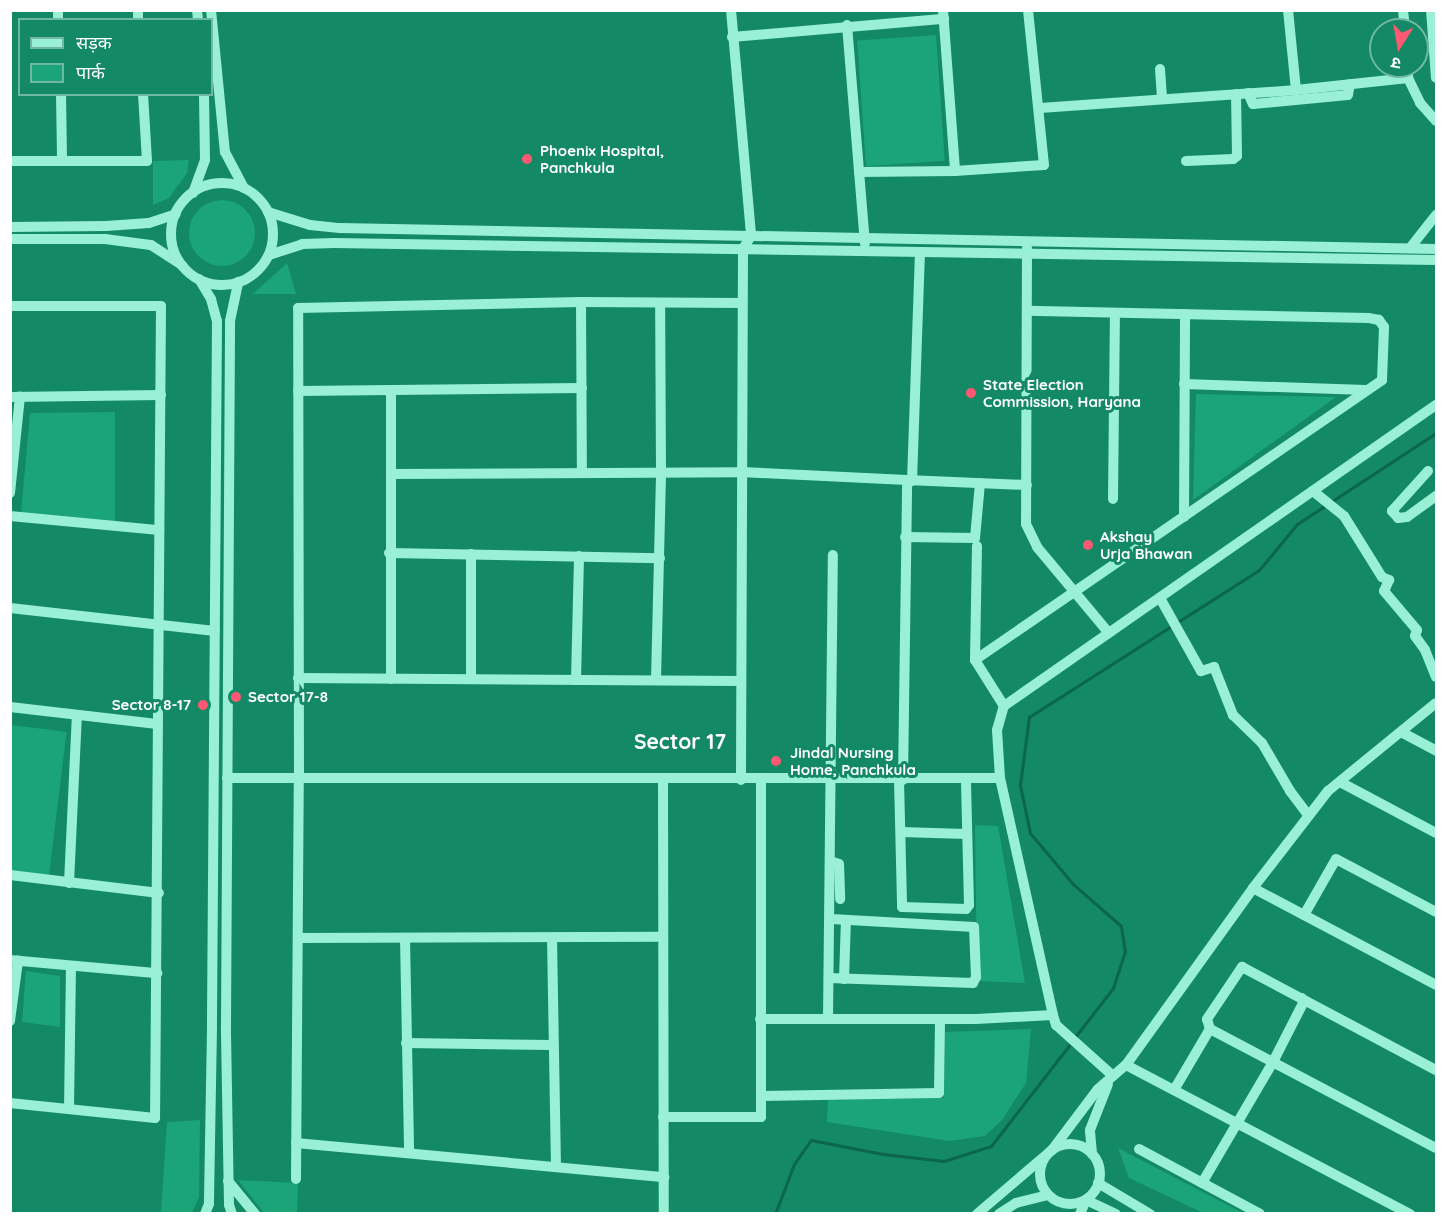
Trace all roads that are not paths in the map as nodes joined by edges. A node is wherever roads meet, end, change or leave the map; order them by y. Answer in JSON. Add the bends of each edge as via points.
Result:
{"nodes":[{"id":1,"x":731,"y":10,"type":"edge"},
{"id":2,"x":1028,"y":10,"type":"edge"},
{"id":3,"x":1288,"y":10,"type":"edge"},
{"id":4,"x":1431,"y":10,"type":"edge"},
{"id":5,"x":943,"y":15,"type":"edge"},
{"id":6,"x":847,"y":25,"type":"junction"},
{"id":7,"x":213,"y":30,"type":"edge"},
{"id":8,"x":732,"y":37,"type":"junction"},
{"id":9,"x":1160,"y":69,"type":"dead end"},
{"id":10,"x":1408,"y":78,"type":"joint"},
{"id":11,"x":1437,"y":78,"type":"edge"},
{"id":12,"x":1350,"y":84,"type":"junction"},
{"id":13,"x":1296,"y":90,"type":"junction"},
{"id":14,"x":1248,"y":93,"type":"junction"},
{"id":15,"x":1236,"y":94,"type":"junction"},
{"id":16,"x":61,"y":96,"type":"edge"},
{"id":17,"x":143,"y":96,"type":"edge"},
{"id":18,"x":204,"y":96,"type":"edge"},
{"id":19,"x":1162,"y":99,"type":"junction"},
{"id":20,"x":1040,"y":108,"type":"junction"},
{"id":21,"x":1437,"y":121,"type":"edge"},
{"id":22,"x":62,"y":160,"type":"junction"},
{"id":23,"x":10,"y":161,"type":"edge"},
{"id":24,"x":1186,"y":161,"type":"dead end"},
{"id":25,"x":955,"y":171,"type":"junction"},
{"id":26,"x":859,"y":172,"type":"junction"},
{"id":27,"x":244,"y":188,"type":"junction"},
{"id":28,"x":193,"y":193,"type":"junction"},
{"id":29,"x":268,"y":212,"type":"junction"},
{"id":30,"x":176,"y":214,"type":"junction"},
{"id":31,"x":1437,"y":215,"type":"edge"},
{"id":32,"x":10,"y":227,"type":"edge"},
{"id":33,"x":751,"y":236,"type":"junction"},
{"id":34,"x":865,"y":238,"type":"junction"},
{"id":35,"x":10,"y":239,"type":"edge"},
{"id":36,"x":1027,"y":242,"type":"junction"},
{"id":37,"x":1410,"y":248,"type":"junction"},
{"id":38,"x":743,"y":249,"type":"junction"},
{"id":39,"x":1437,"y":249,"type":"edge"},
{"id":40,"x":866,"y":251,"type":"junction"},
{"id":41,"x":920,"y":252,"type":"junction"},
{"id":42,"x":1027,"y":254,"type":"junction"},
{"id":43,"x":269,"y":255,"type":"junction"},
{"id":44,"x":1437,"y":260,"type":"edge"},
{"id":45,"x":182,"y":265,"type":"junction"},
{"id":46,"x":199,"y":279,"type":"junction"},
{"id":47,"x":238,"y":282,"type":"junction"},
{"id":48,"x":581,"y":302,"type":"junction"},
{"id":49,"x":742,"y":303,"type":"junction"},
{"id":50,"x":660,"y":304,"type":"junction"},
{"id":51,"x":10,"y":306,"type":"edge"},
{"id":52,"x":1027,"y":311,"type":"junction"},
{"id":53,"x":1115,"y":313,"type":"junction"},
{"id":54,"x":1185,"y":314,"type":"junction"},
{"id":55,"x":1184,"y":384,"type":"junction"},
{"id":56,"x":582,"y":388,"type":"junction"},
{"id":57,"x":1366,"y":390,"type":"junction"},
{"id":58,"x":298,"y":391,"type":"junction"},
{"id":59,"x":391,"y":391,"type":"junction"},
{"id":60,"x":161,"y":395,"type":"junction"},
{"id":61,"x":15,"y":397,"type":"edge"},
{"id":62,"x":1437,"y":405,"type":"edge"},
{"id":63,"x":661,"y":471,"type":"junction"},
{"id":64,"x":1428,"y":471,"type":"dead end"},
{"id":65,"x":582,"y":472,"type":"junction"},
{"id":66,"x":741,"y":472,"type":"junction"},
{"id":67,"x":391,"y":474,"type":"junction"},
{"id":68,"x":909,"y":480,"type":"junction"},
{"id":69,"x":980,"y":483,"type":"junction"},
{"id":70,"x":1027,"y":485,"type":"junction"},
{"id":71,"x":1314,"y":491,"type":"junction"},
{"id":72,"x":10,"y":493,"type":"edge"},
{"id":73,"x":1437,"y":496,"type":"edge"},
{"id":74,"x":1113,"y":499,"type":"dead end"},
{"id":75,"x":10,"y":516,"type":"edge"},
{"id":76,"x":1184,"y":517,"type":"junction"},
{"id":77,"x":159,"y":530,"type":"junction"},
{"id":78,"x":905,"y":537,"type":"junction"},
{"id":79,"x":977,"y":546,"type":"dead end"},
{"id":80,"x":389,"y":553,"type":"junction"},
{"id":81,"x":471,"y":554,"type":"junction"},
{"id":82,"x":833,"y":555,"type":"dead end"},
{"id":83,"x":579,"y":556,"type":"junction"},
{"id":84,"x":660,"y":558,"type":"junction"},
{"id":85,"x":1074,"y":592,"type":"junction"},
{"id":86,"x":1160,"y":598,"type":"junction"},
{"id":87,"x":10,"y":608,"type":"edge"},
{"id":88,"x":158,"y":625,"type":"junction"},
{"id":89,"x":215,"y":631,"type":"junction"},
{"id":90,"x":1109,"y":633,"type":"junction"},
{"id":91,"x":975,"y":660,"type":"junction"},
{"id":92,"x":1437,"y":677,"type":"edge"},
{"id":93,"x":298,"y":678,"type":"junction"},
{"id":94,"x":391,"y":679,"type":"junction"},
{"id":95,"x":471,"y":679,"type":"junction"},
{"id":96,"x":576,"y":680,"type":"junction"},
{"id":97,"x":656,"y":680,"type":"junction"},
{"id":98,"x":740,"y":681,"type":"junction"},
{"id":99,"x":1437,"y":703,"type":"edge"},
{"id":100,"x":1004,"y":706,"type":"junction"},
{"id":101,"x":10,"y":707,"type":"edge"},
{"id":102,"x":77,"y":715,"type":"junction"},
{"id":103,"x":157,"y":724,"type":"junction"},
{"id":104,"x":1401,"y":732,"type":"junction"},
{"id":105,"x":1437,"y":751,"type":"edge"},
{"id":106,"x":228,"y":778,"type":"junction"},
{"id":107,"x":299,"y":778,"type":"junction"},
{"id":108,"x":1000,"y":778,"type":"junction"},
{"id":109,"x":663,"y":779,"type":"junction"},
{"id":110,"x":966,"y":779,"type":"junction"},
{"id":111,"x":741,"y":780,"type":"junction"},
{"id":112,"x":761,"y":780,"type":"junction"},
{"id":113,"x":830,"y":780,"type":"junction"},
{"id":114,"x":901,"y":780,"type":"junction"},
{"id":115,"x":1340,"y":782,"type":"junction"},
{"id":116,"x":1309,"y":816,"type":"junction"},
{"id":117,"x":901,"y":832,"type":"junction"},
{"id":118,"x":1437,"y":833,"type":"edge"},
{"id":119,"x":966,"y":834,"type":"junction"},
{"id":120,"x":830,"y":861,"type":"junction"},
{"id":121,"x":10,"y":875,"type":"edge"},
{"id":122,"x":69,"y":883,"type":"junction"},
{"id":123,"x":1253,"y":888,"type":"junction"},
{"id":124,"x":159,"y":893,"type":"junction"},
{"id":125,"x":840,"y":899,"type":"dead end"},
{"id":126,"x":1437,"y":912,"type":"edge"},
{"id":127,"x":1304,"y":915,"type":"junction"},
{"id":128,"x":831,"y":919,"type":"junction"},
{"id":129,"x":846,"y":920,"type":"junction"},
{"id":130,"x":663,"y":937,"type":"junction"},
{"id":131,"x":298,"y":938,"type":"junction"},
{"id":132,"x":405,"y":938,"type":"junction"},
{"id":133,"x":552,"y":938,"type":"junction"},
{"id":134,"x":14,"y":961,"type":"edge"},
{"id":135,"x":71,"y":966,"type":"junction"},
{"id":136,"x":157,"y":973,"type":"junction"},
{"id":137,"x":829,"y":978,"type":"junction"},
{"id":138,"x":844,"y":979,"type":"junction"},
{"id":139,"x":1437,"y":985,"type":"edge"},
{"id":140,"x":1302,"y":998,"type":"junction"},
{"id":141,"x":1053,"y":1015,"type":"junction"},
{"id":142,"x":760,"y":1019,"type":"junction"},
{"id":143,"x":828,"y":1019,"type":"junction"},
{"id":144,"x":940,"y":1019,"type":"junction"},
{"id":145,"x":10,"y":1021,"type":"edge"},
{"id":146,"x":1210,"y":1029,"type":"junction"},
{"id":147,"x":406,"y":1043,"type":"junction"},
{"id":148,"x":552,"y":1045,"type":"junction"},
{"id":149,"x":1273,"y":1062,"type":"junction"},
{"id":150,"x":1126,"y":1065,"type":"junction"},
{"id":151,"x":1437,"y":1070,"type":"edge"},
{"id":152,"x":1112,"y":1075,"type":"junction"},
{"id":153,"x":1174,"y":1090,"type":"junction"},
{"id":154,"x":761,"y":1096,"type":"junction"},
{"id":155,"x":10,"y":1103,"type":"edge"},
{"id":156,"x":69,"y":1109,"type":"junction"},
{"id":157,"x":663,"y":1117,"type":"junction"},
{"id":158,"x":1237,"y":1123,"type":"junction"},
{"id":159,"x":296,"y":1143,"type":"junction"},
{"id":160,"x":1437,"y":1148,"type":"edge"},
{"id":161,"x":1139,"y":1149,"type":"dead end"},
{"id":162,"x":1052,"y":1150,"type":"junction"},
{"id":163,"x":409,"y":1153,"type":"junction"},
{"id":164,"x":1092,"y":1154,"type":"junction"},
{"id":165,"x":556,"y":1167,"type":"junction"},
{"id":166,"x":664,"y":1177,"type":"junction"},
{"id":167,"x":296,"y":1179,"type":"dead end"},
{"id":168,"x":228,"y":1180,"type":"junction"},
{"id":169,"x":1098,"y":1183,"type":"junction"},
{"id":170,"x":1202,"y":1183,"type":"junction"},
{"id":171,"x":1048,"y":1195,"type":"junction"},
{"id":172,"x":1086,"y":1200,"type":"junction"},
{"id":173,"x":1062,"y":1209,"type":"edge"},
{"id":174,"x":205,"y":1214,"type":"edge"},
{"id":175,"x":232,"y":1214,"type":"edge"},
{"id":176,"x":255,"y":1214,"type":"edge"},
{"id":177,"x":664,"y":1214,"type":"edge"},
{"id":178,"x":976,"y":1214,"type":"edge"},
{"id":179,"x":999,"y":1214,"type":"edge"},
{"id":180,"x":1080,"y":1214,"type":"edge"},
{"id":181,"x":1116,"y":1214,"type":"edge"},
{"id":182,"x":1150,"y":1214,"type":"edge"},
{"id":183,"x":1260,"y":1214,"type":"edge"},
{"id":184,"x":1410,"y":1214,"type":"edge"}],
"edges":[{"from":1,"to":8,"type":"street"},
{"from":2,"to":20,"type":"street"},
{"from":3,"to":13,"type":"street"},
{"from":4,"to":11,"type":"street"},
{"from":5,"to":6,"type":"street"},
{"from":5,"to":25,"type":"street"},
{"from":6,"to":8,"type":"street"},
{"from":6,"to":26,"type":"street"},
{"from":7,"to":27,"type":"street","via":[[225,152]]},
{"from":8,"to":33,"type":"street"},
{"from":9,"to":19,"type":"street"},
{"from":10,"to":12,"type":"street"},
{"from":10,"to":21,"type":"street","via":[[1420,104]]},
{"from":12,"to":13,"type":"street"},
{"from":12,"to":14,"type":"street","via":[[1350,94],[1253,104]]},
{"from":13,"to":14,"type":"street"},
{"from":14,"to":15,"type":"street"},
{"from":15,"to":19,"type":"street"},
{"from":15,"to":24,"type":"street","via":[[1237,156]]},
{"from":16,"to":22,"type":"street"},
{"from":17,"to":22,"type":"street","via":[[147,161]]},
{"from":18,"to":28,"type":"street","via":[[205,160]]},
{"from":19,"to":20,"type":"street"},
{"from":20,"to":25,"type":"street","via":[[1044,165]]},
{"from":22,"to":23,"type":"street"},
{"from":25,"to":26,"type":"street"},
{"from":26,"to":34,"type":"street"},
{"from":27,"to":28,"type":"street","via":[[224,184],[206,186]]},
{"from":27,"to":29,"type":"street"},
{"from":28,"to":30,"type":"street"},
{"from":29,"to":33,"type":"street","via":[[310,225],[340,228]]},
{"from":29,"to":43,"type":"street","via":[[273,233]]},
{"from":30,"to":32,"type":"street","via":[[138,224]]},
{"from":30,"to":45,"type":"street","via":[[172,238]]},
{"from":31,"to":37,"type":"street"},
{"from":33,"to":34,"type":"street"},
{"from":33,"to":38,"type":"street"},
{"from":34,"to":36,"type":"street"},
{"from":34,"to":40,"type":"street"},
{"from":35,"to":45,"type":"street","via":[[105,239],[151,245]]},
{"from":36,"to":37,"type":"street"},
{"from":36,"to":42,"type":"street"},
{"from":37,"to":39,"type":"street"},
{"from":38,"to":40,"type":"street"},
{"from":38,"to":43,"type":"street","via":[[334,243],[302,244]]},
{"from":38,"to":49,"type":"street"},
{"from":40,"to":41,"type":"street"},
{"from":41,"to":42,"type":"street"},
{"from":41,"to":68,"type":"street"},
{"from":42,"to":44,"type":"street"},
{"from":42,"to":52,"type":"street"},
{"from":43,"to":47,"type":"street","via":[[255,273]]},
{"from":45,"to":46,"type":"street"},
{"from":46,"to":47,"type":"street","via":[[217,284]]},
{"from":46,"to":89,"type":"street","via":[[211,299],[217,321]]},
{"from":47,"to":106,"type":"street","via":[[230,321]]},
{"from":48,"to":50,"type":"street"},
{"from":48,"to":56,"type":"street"},
{"from":48,"to":58,"type":"street","via":[[298,308]]},
{"from":49,"to":50,"type":"street"},
{"from":49,"to":66,"type":"street"},
{"from":50,"to":63,"type":"street"},
{"from":51,"to":60,"type":"street","via":[[161,306]]},
{"from":52,"to":53,"type":"street"},
{"from":52,"to":70,"type":"street"},
{"from":53,"to":54,"type":"street"},
{"from":53,"to":74,"type":"street"},
{"from":54,"to":55,"type":"street"},
{"from":54,"to":57,"type":"street","via":[[1379,320],[1384,327],[1382,380]]},
{"from":55,"to":57,"type":"street"},
{"from":55,"to":76,"type":"street"},
{"from":56,"to":59,"type":"street"},
{"from":56,"to":65,"type":"street"},
{"from":57,"to":76,"type":"street"},
{"from":58,"to":59,"type":"street"},
{"from":58,"to":93,"type":"street"},
{"from":59,"to":67,"type":"street"},
{"from":60,"to":61,"type":"street"},
{"from":60,"to":77,"type":"street"},
{"from":61,"to":72,"type":"street"},
{"from":62,"to":71,"type":"street"},
{"from":63,"to":65,"type":"street"},
{"from":63,"to":66,"type":"street"},
{"from":63,"to":84,"type":"street"},
{"from":64,"to":73,"type":"street","via":[[1392,511],[1398,518],[1407,517]]},
{"from":65,"to":67,"type":"street"},
{"from":66,"to":68,"type":"street"},
{"from":66,"to":98,"type":"street"},
{"from":67,"to":80,"type":"street"},
{"from":68,"to":69,"type":"street"},
{"from":68,"to":78,"type":"street"},
{"from":69,"to":70,"type":"street"},
{"from":69,"to":78,"type":"street","via":[[975,538]]},
{"from":70,"to":85,"type":"street","via":[[1026,524],[1037,547]]},
{"from":71,"to":86,"type":"street"},
{"from":71,"to":92,"type":"street","via":[[1344,516],[1382,577],[1389,580],[1384,591],[1417,630],[1415,636]]},
{"from":75,"to":77,"type":"street"},
{"from":76,"to":85,"type":"street"},
{"from":77,"to":88,"type":"street"},
{"from":78,"to":114,"type":"street"},
{"from":79,"to":91,"type":"street"},
{"from":80,"to":81,"type":"street"},
{"from":80,"to":94,"type":"street"},
{"from":81,"to":83,"type":"street"},
{"from":81,"to":95,"type":"street"},
{"from":82,"to":113,"type":"street"},
{"from":83,"to":84,"type":"street"},
{"from":83,"to":96,"type":"street"},
{"from":84,"to":97,"type":"street"},
{"from":85,"to":90,"type":"street"},
{"from":85,"to":91,"type":"street"},
{"from":86,"to":90,"type":"street"},
{"from":86,"to":116,"type":"street","via":[[1201,671],[1214,667],[1233,715],[1262,743]]},
{"from":87,"to":88,"type":"street"},
{"from":88,"to":89,"type":"street"},
{"from":88,"to":103,"type":"street"},
{"from":89,"to":174,"type":"street","via":[[212,1040],[209,1204]]},
{"from":90,"to":100,"type":"street"},
{"from":91,"to":100,"type":"street"},
{"from":93,"to":94,"type":"street"},
{"from":93,"to":107,"type":"street"},
{"from":94,"to":95,"type":"street"},
{"from":95,"to":96,"type":"street"},
{"from":96,"to":97,"type":"street"},
{"from":97,"to":98,"type":"street"},
{"from":98,"to":111,"type":"street"},
{"from":99,"to":104,"type":"street"},
{"from":100,"to":108,"type":"street","via":[[997,730]]},
{"from":101,"to":102,"type":"street"},
{"from":102,"to":103,"type":"street"},
{"from":102,"to":122,"type":"street"},
{"from":103,"to":124,"type":"street"},
{"from":104,"to":105,"type":"street"},
{"from":104,"to":115,"type":"street"},
{"from":106,"to":107,"type":"street"},
{"from":106,"to":168,"type":"street"},
{"from":107,"to":109,"type":"street"},
{"from":107,"to":131,"type":"street"},
{"from":108,"to":110,"type":"street"},
{"from":108,"to":141,"type":"street"},
{"from":109,"to":111,"type":"street"},
{"from":109,"to":130,"type":"street"},
{"from":110,"to":114,"type":"street"},
{"from":110,"to":119,"type":"street"},
{"from":111,"to":112,"type":"street"},
{"from":112,"to":113,"type":"street"},
{"from":112,"to":142,"type":"street"},
{"from":113,"to":114,"type":"street"},
{"from":113,"to":120,"type":"street"},
{"from":114,"to":117,"type":"street"},
{"from":115,"to":116,"type":"street"},
{"from":115,"to":118,"type":"street"},
{"from":116,"to":123,"type":"street"},
{"from":117,"to":119,"type":"street"},
{"from":117,"to":119,"type":"street","via":[[904,909],[968,908]]},
{"from":120,"to":125,"type":"street","via":[[839,864]]},
{"from":120,"to":128,"type":"street"},
{"from":121,"to":122,"type":"street"},
{"from":122,"to":124,"type":"street"},
{"from":123,"to":127,"type":"street"},
{"from":123,"to":150,"type":"street"},
{"from":124,"to":136,"type":"street"},
{"from":126,"to":127,"type":"street","via":[[1336,859]]},
{"from":127,"to":139,"type":"street"},
{"from":128,"to":129,"type":"street"},
{"from":128,"to":137,"type":"street"},
{"from":129,"to":138,"type":"street"},
{"from":129,"to":138,"type":"street","via":[[974,927],[976,977],[973,983]]},
{"from":130,"to":133,"type":"street"},
{"from":130,"to":157,"type":"street"},
{"from":131,"to":132,"type":"street"},
{"from":131,"to":159,"type":"street"},
{"from":132,"to":133,"type":"street"},
{"from":132,"to":147,"type":"street"},
{"from":133,"to":148,"type":"street"},
{"from":134,"to":135,"type":"street"},
{"from":134,"to":145,"type":"street"},
{"from":135,"to":136,"type":"street"},
{"from":135,"to":156,"type":"street"},
{"from":136,"to":156,"type":"street","via":[[155,1118]]},
{"from":137,"to":138,"type":"street"},
{"from":137,"to":143,"type":"street"},
{"from":140,"to":146,"type":"street","via":[[1242,967],[1207,1019]]},
{"from":140,"to":149,"type":"street"},
{"from":140,"to":151,"type":"street"},
{"from":141,"to":144,"type":"street"},
{"from":141,"to":152,"type":"street","via":[[1056,1025]]},
{"from":142,"to":143,"type":"street"},
{"from":142,"to":154,"type":"street"},
{"from":143,"to":144,"type":"street"},
{"from":144,"to":154,"type":"street","via":[[939,1093]]},
{"from":146,"to":149,"type":"street"},
{"from":146,"to":153,"type":"street"},
{"from":147,"to":148,"type":"street"},
{"from":147,"to":163,"type":"street"},
{"from":148,"to":165,"type":"street"},
{"from":149,"to":158,"type":"street"},
{"from":149,"to":160,"type":"street"},
{"from":150,"to":152,"type":"street"},
{"from":150,"to":153,"type":"street"},
{"from":152,"to":162,"type":"street"},
{"from":152,"to":164,"type":"street","via":[[1090,1130]]},
{"from":153,"to":158,"type":"street"},
{"from":154,"to":157,"type":"street","via":[[761,1117]]},
{"from":155,"to":156,"type":"street"},
{"from":157,"to":166,"type":"street"},
{"from":158,"to":170,"type":"street"},
{"from":158,"to":184,"type":"street"},
{"from":159,"to":163,"type":"street"},
{"from":159,"to":167,"type":"street"},
{"from":161,"to":170,"type":"street"},
{"from":162,"to":164,"type":"street","via":[[1068,1144]]},
{"from":162,"to":171,"type":"street","via":[[1040,1172]]},
{"from":162,"to":178,"type":"street"},
{"from":163,"to":165,"type":"street"},
{"from":164,"to":169,"type":"street","via":[[1099,1168]]},
{"from":165,"to":166,"type":"street"},
{"from":166,"to":177,"type":"street"},
{"from":168,"to":175,"type":"street"},
{"from":168,"to":176,"type":"street"},
{"from":169,"to":172,"type":"street"},
{"from":169,"to":182,"type":"street"},
{"from":170,"to":183,"type":"street"},
{"from":171,"to":173,"type":"street"},
{"from":171,"to":179,"type":"street","via":[[1016,1203]]},
{"from":172,"to":173,"type":"street"},
{"from":172,"to":180,"type":"street"},
{"from":172,"to":181,"type":"street"}]}
